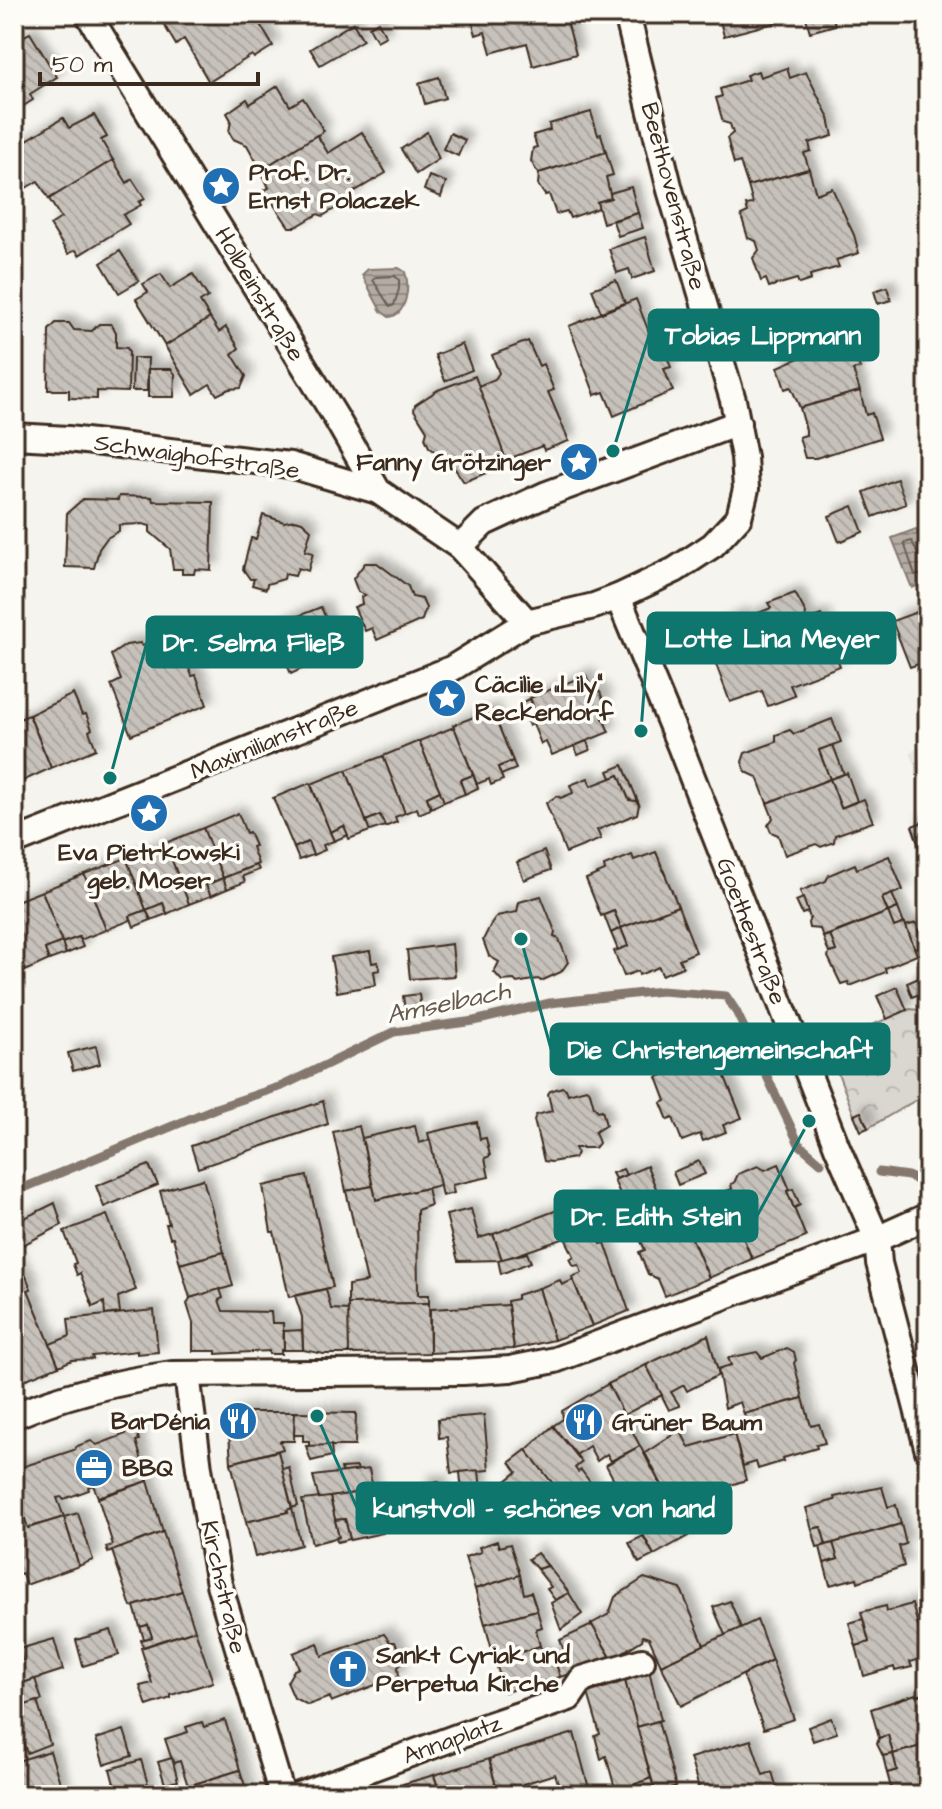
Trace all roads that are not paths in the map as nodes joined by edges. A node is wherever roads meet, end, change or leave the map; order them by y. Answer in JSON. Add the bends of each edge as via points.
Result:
{"nodes":[{"id":1,"x":88,"y":14,"type":"edge"},
{"id":2,"x":627,"y":14,"type":"edge"},
{"id":3,"x":738,"y":423,"type":"junction"},
{"id":4,"x":14,"y":436,"type":"edge"},
{"id":5,"x":378,"y":491,"type":"junction"},
{"id":6,"x":460,"y":547,"type":"junction"},
{"id":7,"x":618,"y":597,"type":"junction"},
{"id":8,"x":527,"y":622,"type":"junction"},
{"id":9,"x":14,"y":842,"type":"edge"},
{"id":10,"x":928,"y":1216,"type":"edge"},
{"id":11,"x":877,"y":1239,"type":"junction"},
{"id":12,"x":187,"y":1374,"type":"junction"},
{"id":13,"x":14,"y":1416,"type":"edge"},
{"id":14,"x":928,"y":1451,"type":"edge"},
{"id":15,"x":642,"y":1661,"type":"dead end"},
{"id":16,"x":282,"y":1795,"type":"edge"},
{"id":17,"x":299,"y":1795,"type":"edge"}],
"edges":[{"from":1,"to":5,"type":"street","name":"Holbeinstraße"},
{"from":2,"to":3,"type":"street","name":"Beethovenstraße","via":[[670,190]]},
{"from":3,"to":6,"type":"street","via":[[547,494],[484,523]]},
{"from":3,"to":7,"type":"street","name":"Beethovenstraße","via":[[746,489],[739,517],[713,545]]},
{"from":4,"to":5,"type":"street","name":"Schwaighofstraße","via":[[290,465]]},
{"from":5,"to":6,"type":"street","name":"Holbeinstraße"},
{"from":6,"to":8,"type":"street","name":"Holbeinstraße"},
{"from":7,"to":8,"type":"street","name":"Maximilianstraße"},
{"from":7,"to":11,"type":"street","name":"Goethestraße"},
{"from":8,"to":9,"type":"street","name":"Maximilianstraße","via":[[451,669]]},
{"from":10,"to":11,"type":"street"},
{"from":11,"to":12,"type":"street","via":[[555,1360],[510,1369]]},
{"from":11,"to":14,"type":"street","name":"Goethestraße"},
{"from":12,"to":13,"type":"street","via":[[127,1380],[58,1397]]},
{"from":12,"to":16,"type":"street","name":"Kirchstraße","via":[[219,1584]]},
{"from":15,"to":17,"type":"street","name":"Annaplatz","via":[[582,1679],[569,1698]]}]}
